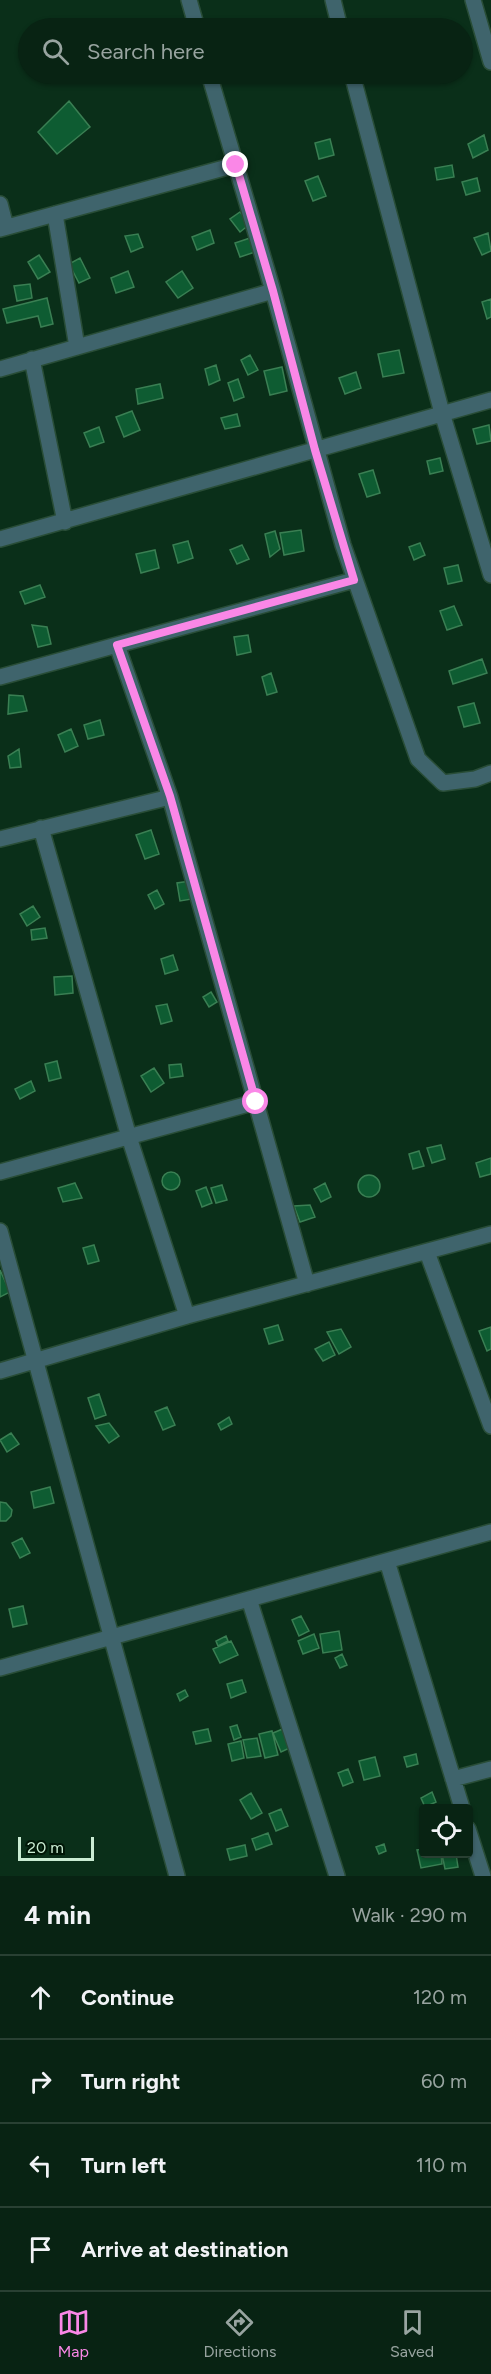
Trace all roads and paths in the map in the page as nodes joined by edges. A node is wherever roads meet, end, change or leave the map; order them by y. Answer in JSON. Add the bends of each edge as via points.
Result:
{"nodes":[{"id":1,"x":189,"y":0,"type":"edge"},
{"id":2,"x":333,"y":0,"type":"edge"},
{"id":3,"x":473,"y":0,"type":"edge"},
{"id":4,"x":194,"y":18,"type":"edge"},
{"id":5,"x":338,"y":18,"type":"edge"},
{"id":6,"x":491,"y":62,"type":"edge"},
{"id":7,"x":213,"y":84,"type":"edge"},
{"id":8,"x":355,"y":84,"type":"edge"},
{"id":9,"x":236,"y":165,"type":"junction"},
{"id":10,"x":0,"y":204,"type":"edge"},
{"id":11,"x":56,"y":214,"type":"junction"},
{"id":12,"x":3,"y":228,"type":"edge"},
{"id":13,"x":273,"y":291,"type":"junction"},
{"id":14,"x":77,"y":347,"type":"junction"},
{"id":15,"x":32,"y":359,"type":"junction"},
{"id":16,"x":0,"y":369,"type":"edge"},
{"id":17,"x":491,"y":400,"type":"edge"},
{"id":18,"x":442,"y":414,"type":"junction"},
{"id":19,"x":315,"y":450,"type":"junction"},
{"id":20,"x":65,"y":522,"type":"junction"},
{"id":21,"x":0,"y":539,"type":"edge"},
{"id":22,"x":491,"y":575,"type":"edge"},
{"id":23,"x":354,"y":580,"type":"junction"},
{"id":24,"x":117,"y":645,"type":"junction"},
{"id":25,"x":0,"y":677,"type":"edge"},
{"id":26,"x":491,"y":773,"type":"edge"},
{"id":27,"x":170,"y":796,"type":"junction"},
{"id":28,"x":41,"y":828,"type":"junction"},
{"id":29,"x":0,"y":839,"type":"edge"},
{"id":30,"x":256,"y":1102,"type":"junction"},
{"id":31,"x":129,"y":1137,"type":"junction"},
{"id":32,"x":0,"y":1172,"type":"edge"},
{"id":33,"x":0,"y":1231,"type":"edge"},
{"id":34,"x":491,"y":1234,"type":"edge"},
{"id":35,"x":428,"y":1252,"type":"junction"},
{"id":36,"x":307,"y":1284,"type":"junction"},
{"id":37,"x":187,"y":1316,"type":"junction"},
{"id":38,"x":36,"y":1361,"type":"junction"},
{"id":39,"x":0,"y":1371,"type":"edge"},
{"id":40,"x":491,"y":1426,"type":"edge"},
{"id":41,"x":491,"y":1532,"type":"edge"},
{"id":42,"x":387,"y":1561,"type":"junction"},
{"id":43,"x":249,"y":1599,"type":"junction"},
{"id":44,"x":112,"y":1636,"type":"junction"},
{"id":45,"x":0,"y":1668,"type":"edge"},
{"id":46,"x":491,"y":1769,"type":"edge"},
{"id":47,"x":453,"y":1779,"type":"junction"},
{"id":48,"x":460,"y":1804,"type":"edge"},
{"id":49,"x":473,"y":1845,"type":"edge"},
{"id":50,"x":177,"y":1876,"type":"edge"},
{"id":51,"x":337,"y":1876,"type":"edge"},
{"id":52,"x":483,"y":1876,"type":"edge"}],
"edges":[{"from":1,"to":4,"type":"street"},
{"from":2,"to":5,"type":"street"},
{"from":3,"to":6,"type":"street"},
{"from":7,"to":9,"type":"street"},
{"from":8,"to":18,"type":"street"},
{"from":9,"to":11,"type":"street"},
{"from":9,"to":13,"type":"street"},
{"from":10,"to":12,"type":"street"},
{"from":11,"to":12,"type":"street"},
{"from":11,"to":14,"type":"street"},
{"from":13,"to":14,"type":"street"},
{"from":13,"to":19,"type":"street"},
{"from":14,"to":15,"type":"street"},
{"from":15,"to":16,"type":"street"},
{"from":15,"to":20,"type":"street"},
{"from":17,"to":18,"type":"street"},
{"from":18,"to":19,"type":"street"},
{"from":18,"to":22,"type":"street"},
{"from":19,"to":20,"type":"street"},
{"from":19,"to":23,"type":"street"},
{"from":20,"to":21,"type":"street"},
{"from":23,"to":24,"type":"street"},
{"from":23,"to":26,"type":"street","via":[[418,759],[443,783]]},
{"from":24,"to":25,"type":"street"},
{"from":24,"to":27,"type":"street"},
{"from":27,"to":28,"type":"street"},
{"from":27,"to":30,"type":"street"},
{"from":28,"to":29,"type":"street"},
{"from":28,"to":31,"type":"street"},
{"from":30,"to":31,"type":"street"},
{"from":30,"to":36,"type":"street"},
{"from":31,"to":32,"type":"street"},
{"from":31,"to":37,"type":"street"},
{"from":33,"to":38,"type":"street"},
{"from":34,"to":35,"type":"street"},
{"from":35,"to":36,"type":"street"},
{"from":35,"to":40,"type":"street"},
{"from":36,"to":37,"type":"street"},
{"from":37,"to":38,"type":"street"},
{"from":38,"to":39,"type":"street"},
{"from":38,"to":44,"type":"street"},
{"from":41,"to":42,"type":"street"},
{"from":42,"to":43,"type":"street"},
{"from":42,"to":47,"type":"street"},
{"from":43,"to":44,"type":"street"},
{"from":43,"to":51,"type":"street"},
{"from":44,"to":45,"type":"street"},
{"from":44,"to":50,"type":"street"},
{"from":46,"to":47,"type":"street"},
{"from":47,"to":48,"type":"street"},
{"from":49,"to":52,"type":"street"}]}
